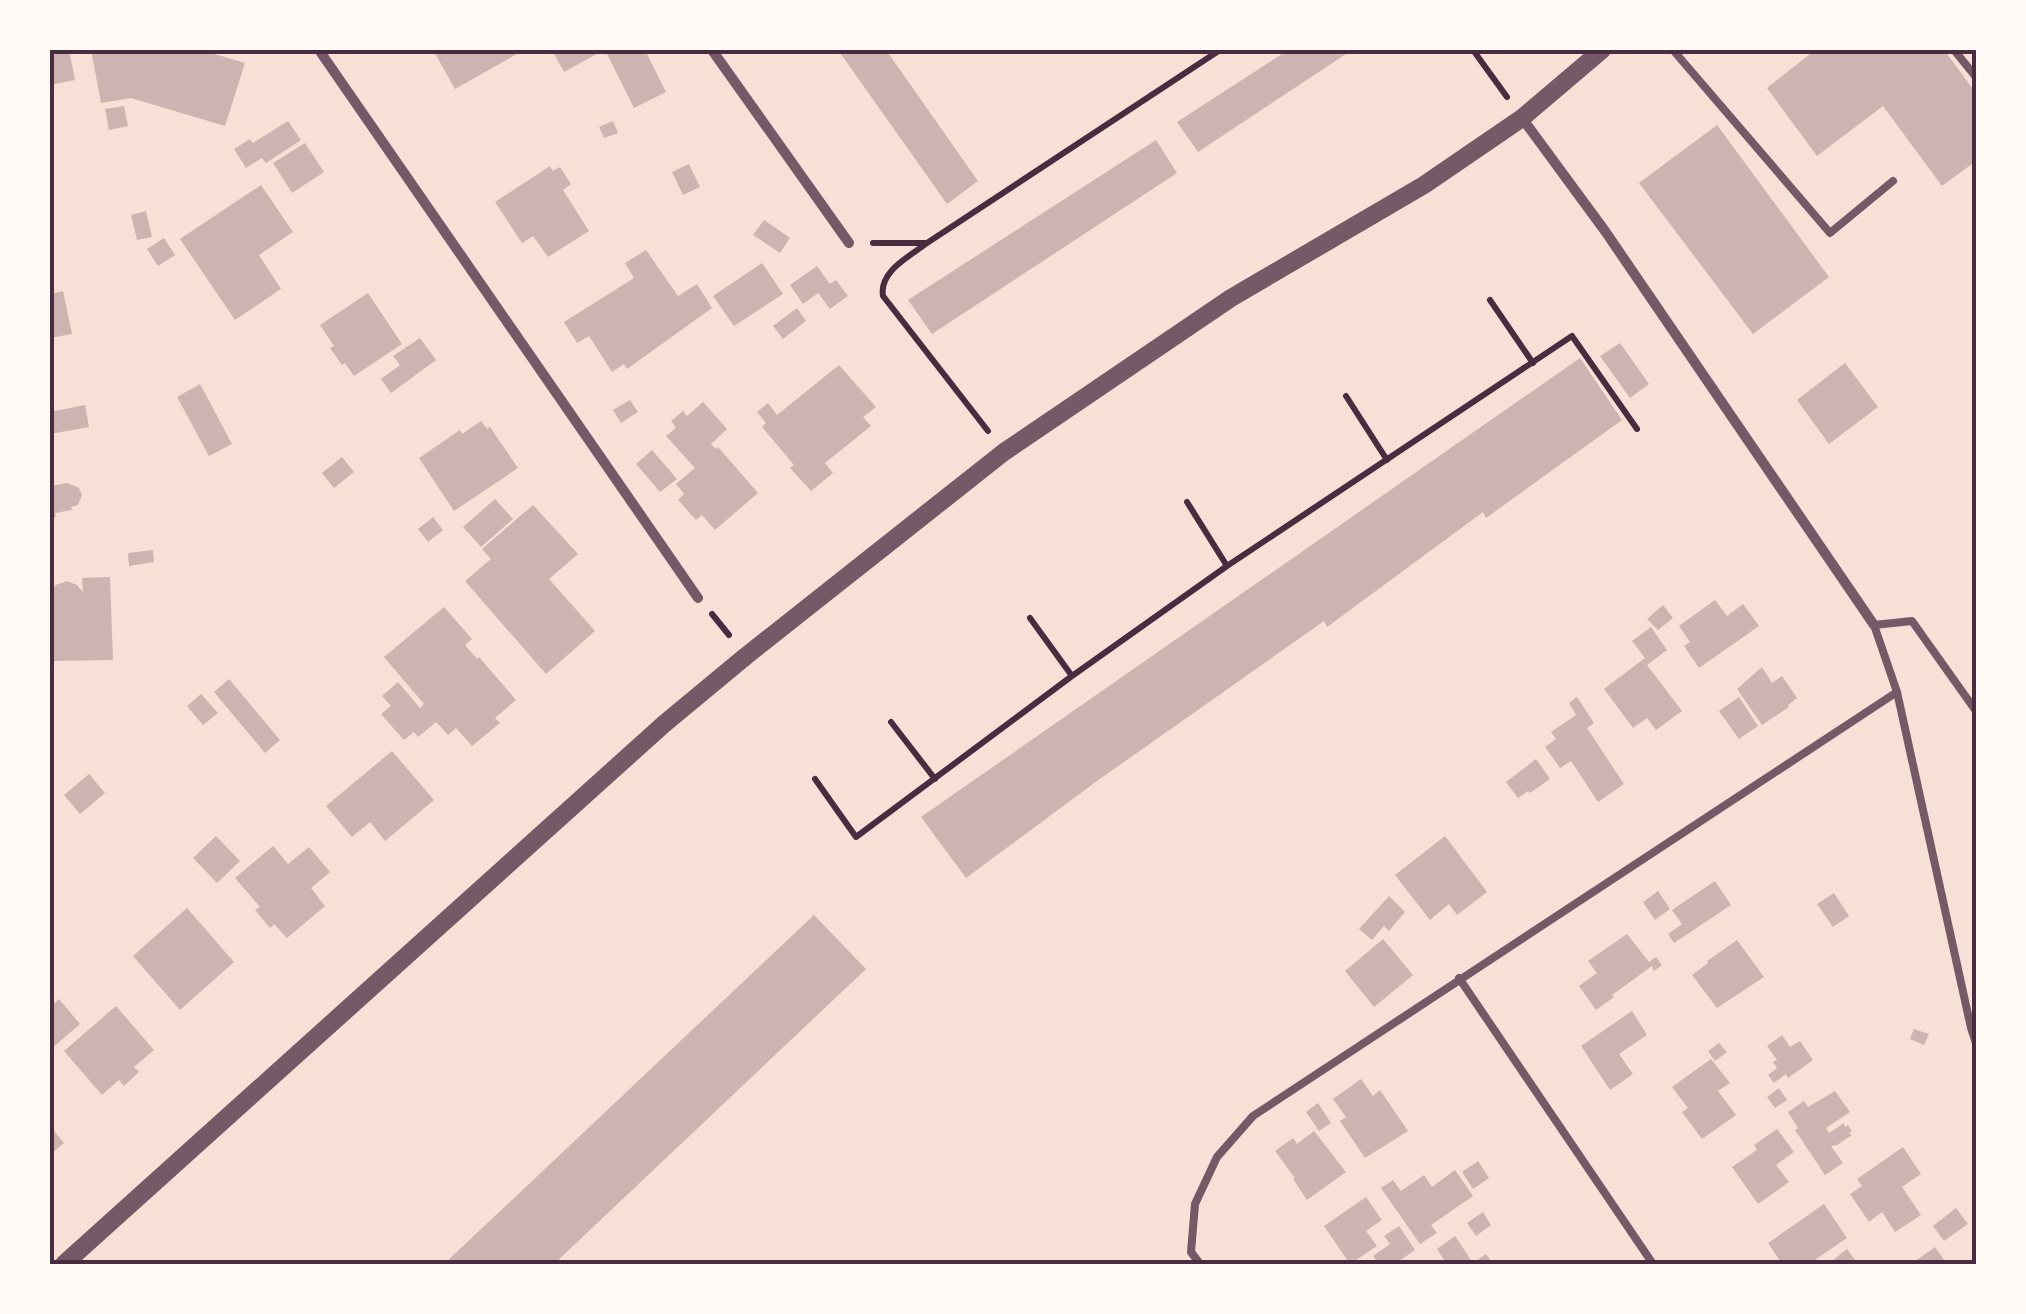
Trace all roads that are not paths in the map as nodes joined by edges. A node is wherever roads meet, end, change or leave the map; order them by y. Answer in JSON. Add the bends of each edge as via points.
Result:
{"nodes":[{"id":1,"x":319,"y":50,"type":"edge"},
{"id":2,"x":712,"y":50,"type":"edge"},
{"id":3,"x":1602,"y":50,"type":"edge"},
{"id":4,"x":1673,"y":50,"type":"edge"},
{"id":5,"x":1954,"y":50,"type":"edge"},
{"id":6,"x":1976,"y":77,"type":"edge"},
{"id":7,"x":1522,"y":118,"type":"junction"},
{"id":8,"x":1894,"y":181,"type":"dead end"},
{"id":9,"x":849,"y":242,"type":"road end"},
{"id":10,"x":698,"y":598,"type":"road end"},
{"id":11,"x":1874,"y":625,"type":"junction"},
{"id":12,"x":1897,"y":692,"type":"junction"},
{"id":13,"x":1976,"y":711,"type":"edge"},
{"id":14,"x":1460,"y":978,"type":"junction"},
{"id":15,"x":1976,"y":1042,"type":"edge"},
{"id":16,"x":64,"y":1264,"type":"edge"},
{"id":17,"x":1200,"y":1264,"type":"edge"},
{"id":18,"x":1653,"y":1264,"type":"edge"}],
"edges":[{"from":1,"to":10,"type":"street"},
{"from":2,"to":9,"type":"street"},
{"from":3,"to":7,"type":"street"},
{"from":4,"to":8,"type":"lane","via":[[1830,233]]},
{"from":5,"to":6,"type":"lane"},
{"from":7,"to":11,"type":"street"},
{"from":7,"to":16,"type":"street","via":[[1424,185],[1230,298],[1004,452],[664,724]]},
{"from":11,"to":12,"type":"lane"},
{"from":11,"to":13,"type":"lane","via":[[1912,622]]},
{"from":12,"to":14,"type":"lane"},
{"from":12,"to":15,"type":"lane"},
{"from":14,"to":17,"type":"lane","via":[[1252,1116],[1217,1157],[1195,1204],[1192,1252]]},
{"from":14,"to":18,"type":"lane"}]}
